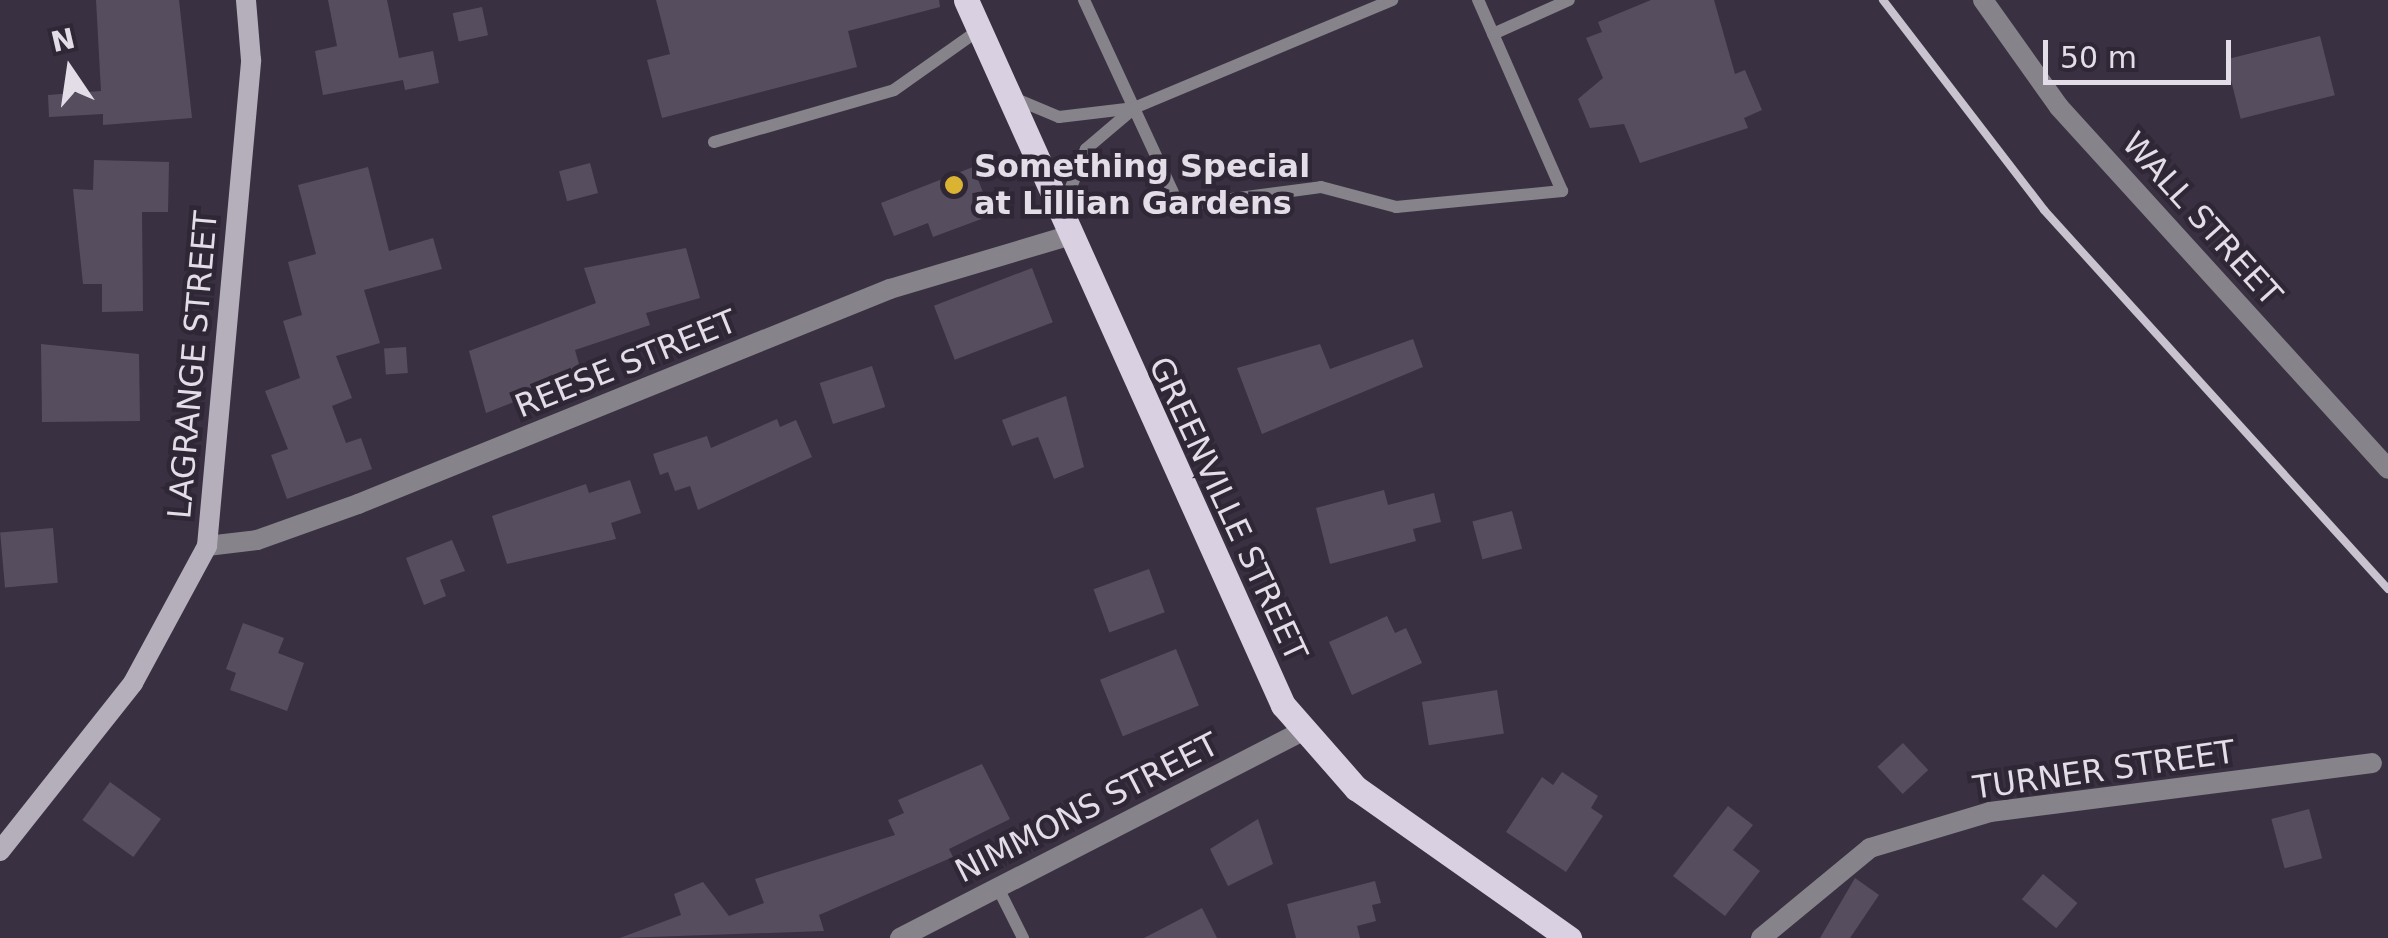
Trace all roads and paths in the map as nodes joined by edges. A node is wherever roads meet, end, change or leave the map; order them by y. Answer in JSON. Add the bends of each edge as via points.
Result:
{"nodes":[{"id":1,"x":246,"y":0,"type":"edge"},
{"id":2,"x":966,"y":0,"type":"edge"},
{"id":3,"x":1084,"y":0,"type":"edge"},
{"id":4,"x":1392,"y":0,"type":"edge"},
{"id":5,"x":1478,"y":0,"type":"edge"},
{"id":6,"x":1569,"y":0,"type":"edge"},
{"id":7,"x":1983,"y":0,"type":"edge"},
{"id":8,"x":980,"y":29,"type":"junction"},
{"id":9,"x":1492,"y":34,"type":"junction"},
{"id":10,"x":1008,"y":96,"type":"junction"},
{"id":11,"x":1134,"y":108,"type":"junction"},
{"id":12,"x":714,"y":142,"type":"dead end"},
{"id":13,"x":1064,"y":227,"type":"junction"},
{"id":14,"x":2388,"y":469,"type":"edge"},
{"id":15,"x":207,"y":546,"type":"junction"},
{"id":16,"x":1302,"y":731,"type":"junction"},
{"id":17,"x":2372,"y":763,"type":"dead end"},
{"id":18,"x":0,"y":851,"type":"edge"},
{"id":19,"x":998,"y":888,"type":"junction"},
{"id":20,"x":900,"y":938,"type":"edge"},
{"id":21,"x":1023,"y":938,"type":"edge"},
{"id":22,"x":1569,"y":938,"type":"edge"},
{"id":23,"x":1761,"y":938,"type":"edge"}],
"edges":[{"from":1,"to":15,"type":"street","name":"LAGRANGE STREET","via":[[251,60]]},
{"from":2,"to":8,"type":"main road","name":"GREENVILLE STREET"},
{"from":3,"to":11,"type":"lane"},
{"from":4,"to":11,"type":"lane"},
{"from":5,"to":9,"type":"lane"},
{"from":6,"to":9,"type":"lane"},
{"from":7,"to":14,"type":"street","name":"WALL STREET","via":[[2060,107]]},
{"from":8,"to":10,"type":"main road","name":"GREENVILLE STREET"},
{"from":8,"to":12,"type":"lane","via":[[894,90]]},
{"from":9,"to":11,"type":"lane","via":[[1562,191],[1396,206],[1321,187],[1179,206]]},
{"from":10,"to":11,"type":"lane","via":[[1059,117]]},
{"from":10,"to":13,"type":"main road","name":"GREENVILLE STREET"},
{"from":11,"to":13,"type":"lane","via":[[1086,149]]},
{"from":13,"to":15,"type":"street","name":"REESE STREET","via":[[890,289],[358,504],[257,540]]},
{"from":13,"to":16,"type":"main road","name":"GREENVILLE STREET","via":[[1191,516]]},
{"from":15,"to":18,"type":"street","name":"LAGRANGE STREET","via":[[133,683]]},
{"from":16,"to":19,"type":"street","name":"NIMMONS STREET"},
{"from":16,"to":22,"type":"main road","name":"GREENVILLE STREET","via":[[1356,788]]},
{"from":17,"to":23,"type":"street","name":"TURNER STREET","via":[[1990,812],[1870,848]]},
{"from":19,"to":20,"type":"street","name":"NIMMONS STREET"},
{"from":19,"to":21,"type":"lane"}]}
